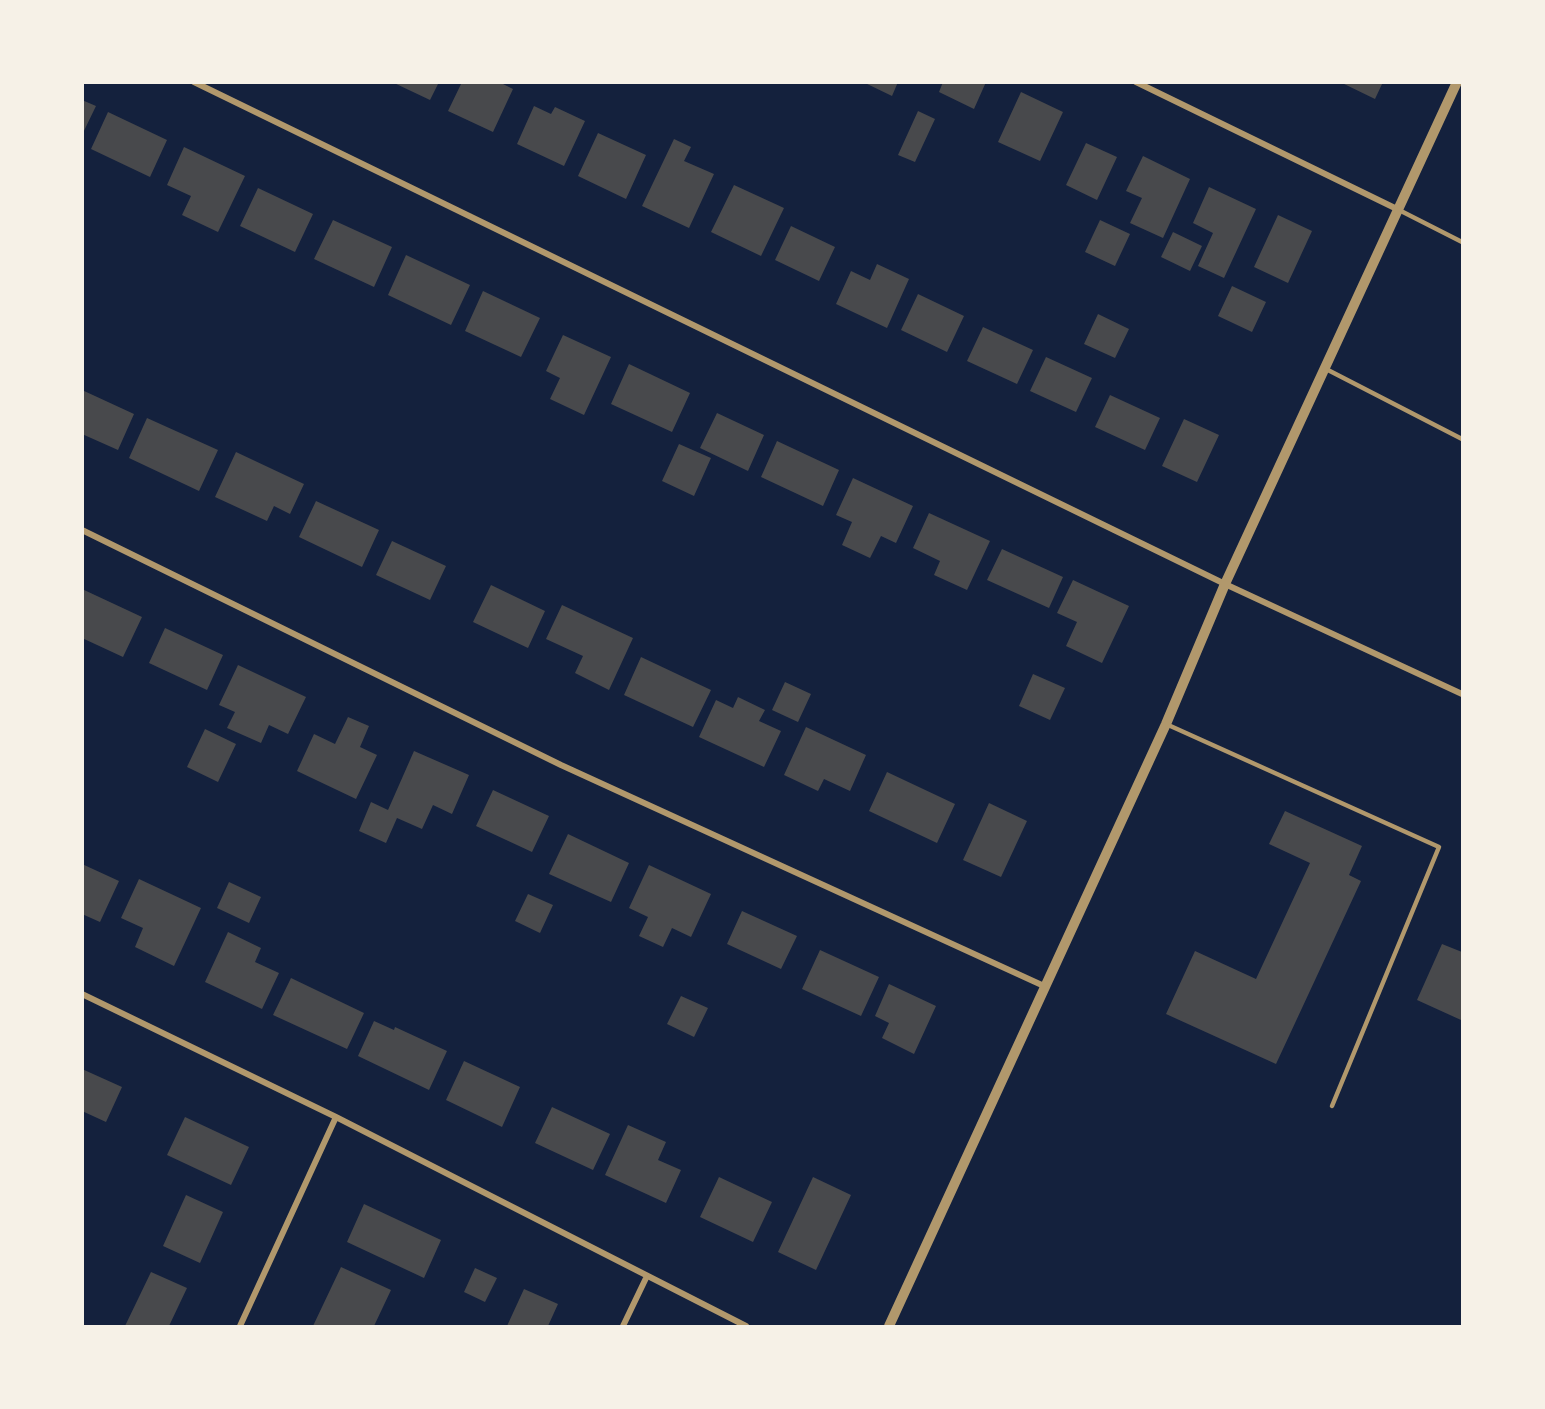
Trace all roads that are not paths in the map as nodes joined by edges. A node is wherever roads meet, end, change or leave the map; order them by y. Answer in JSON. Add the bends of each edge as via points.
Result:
{"nodes":[{"id":1,"x":194,"y":82,"type":"edge"},
{"id":2,"x":1136,"y":82,"type":"edge"},
{"id":3,"x":1457,"y":82,"type":"edge"},
{"id":4,"x":1399,"y":210,"type":"junction"},
{"id":5,"x":1462,"y":242,"type":"edge"},
{"id":6,"x":1325,"y":369,"type":"junction"},
{"id":7,"x":1462,"y":439,"type":"edge"},
{"id":8,"x":82,"y":530,"type":"edge"},
{"id":9,"x":1225,"y":584,"type":"junction"},
{"id":10,"x":1462,"y":694,"type":"edge"},
{"id":11,"x":1166,"y":724,"type":"junction"},
{"id":12,"x":1044,"y":986,"type":"junction"},
{"id":13,"x":82,"y":994,"type":"edge"},
{"id":14,"x":1332,"y":1106,"type":"dead end"},
{"id":15,"x":336,"y":1117,"type":"junction"},
{"id":16,"x":647,"y":1276,"type":"junction"},
{"id":17,"x":240,"y":1326,"type":"edge"},
{"id":18,"x":624,"y":1326,"type":"edge"},
{"id":19,"x":746,"y":1326,"type":"edge"},
{"id":20,"x":889,"y":1326,"type":"edge"}],
"edges":[{"from":1,"to":9,"type":"street"},
{"from":2,"to":4,"type":"street"},
{"from":3,"to":4,"type":"street"},
{"from":4,"to":5,"type":"lane"},
{"from":4,"to":6,"type":"street"},
{"from":6,"to":7,"type":"lane"},
{"from":6,"to":9,"type":"street"},
{"from":8,"to":12,"type":"street","via":[[561,765]]},
{"from":9,"to":10,"type":"street"},
{"from":9,"to":11,"type":"street"},
{"from":11,"to":12,"type":"street"},
{"from":11,"to":14,"type":"lane","via":[[1439,847]]},
{"from":12,"to":20,"type":"street"},
{"from":13,"to":15,"type":"street"},
{"from":15,"to":16,"type":"street"},
{"from":15,"to":17,"type":"street"},
{"from":16,"to":18,"type":"street"},
{"from":16,"to":19,"type":"street"}]}
